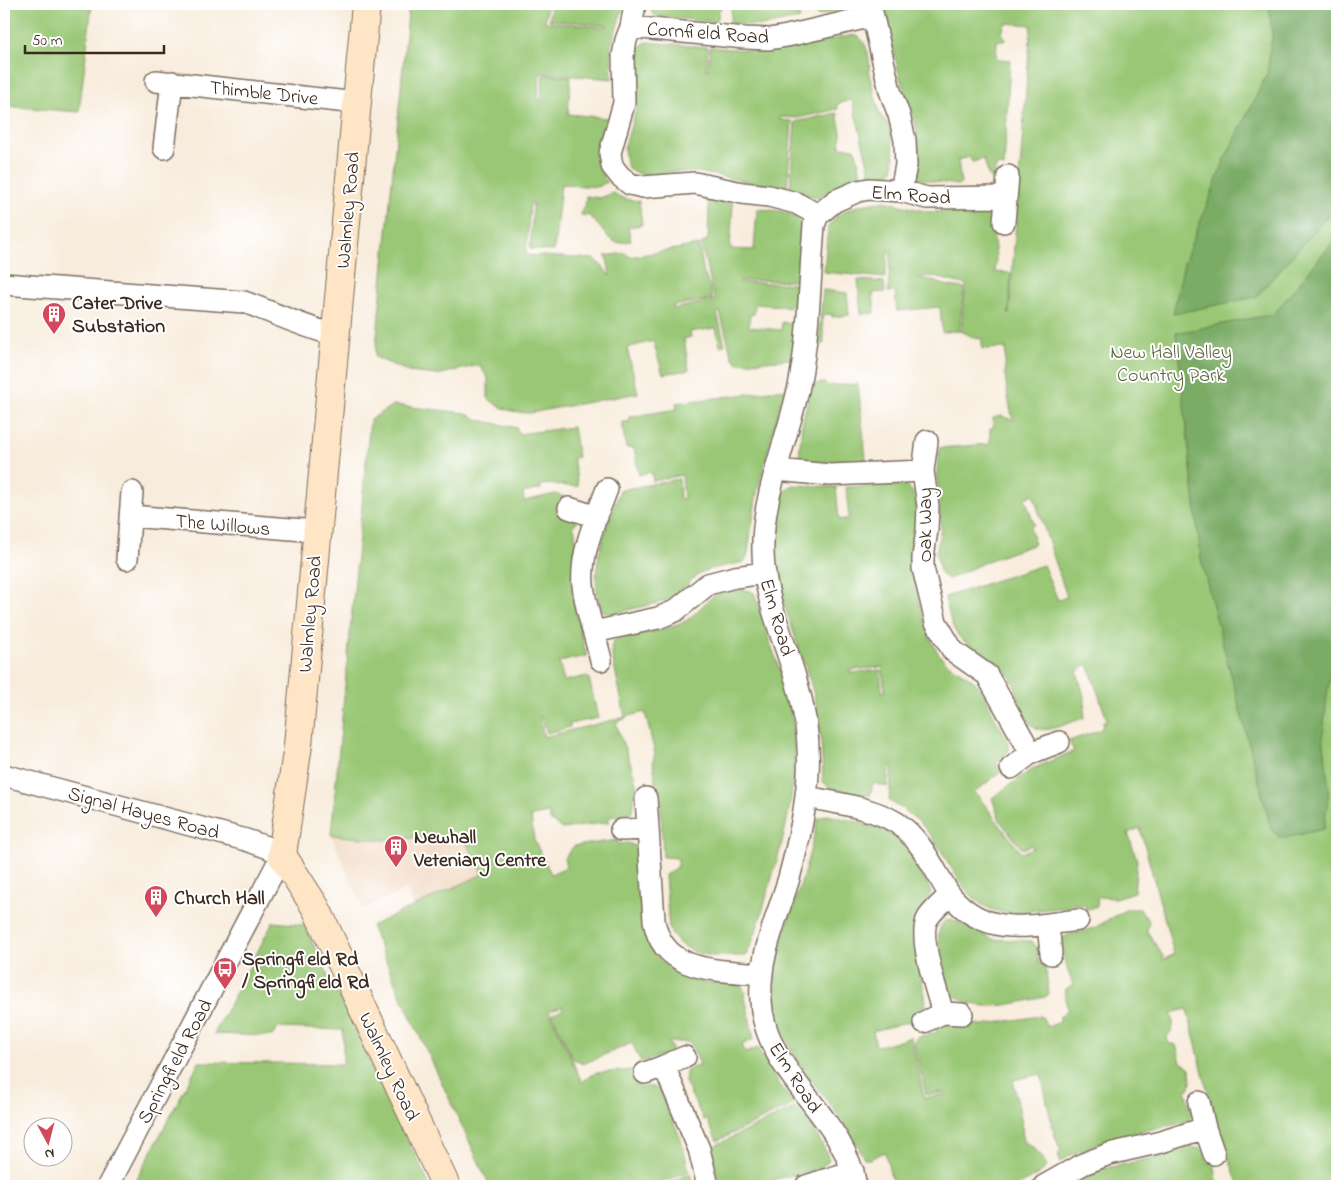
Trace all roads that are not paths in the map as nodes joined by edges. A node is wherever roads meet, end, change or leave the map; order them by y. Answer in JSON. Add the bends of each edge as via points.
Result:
{"nodes":[{"id":1,"x":366,"y":4,"type":"edge"},
{"id":2,"x":636,"y":4,"type":"edge"},
{"id":3,"x":872,"y":10,"type":"edge"},
{"id":4,"x":631,"y":27,"type":"junction"},
{"id":5,"x":357,"y":102,"type":"junction"},
{"id":6,"x":164,"y":148,"type":"dead end"},
{"id":7,"x":901,"y":191,"type":"junction"},
{"id":8,"x":818,"y":216,"type":"junction"},
{"id":9,"x":1004,"y":222,"type":"dead end"},
{"id":10,"x":4,"y":284,"type":"edge"},
{"id":11,"x":335,"y":336,"type":"junction"},
{"id":12,"x":927,"y":441,"type":"dead end"},
{"id":13,"x":776,"y":470,"type":"junction"},
{"id":14,"x":923,"y":471,"type":"junction"},
{"id":15,"x":607,"y":489,"type":"dead end"},
{"id":16,"x":132,"y":492,"type":"dead end"},
{"id":17,"x":568,"y":508,"type":"dead end"},
{"id":18,"x":130,"y":516,"type":"junction"},
{"id":19,"x":597,"y":517,"type":"junction"},
{"id":20,"x":316,"y":531,"type":"junction"},
{"id":21,"x":127,"y":559,"type":"dead end"},
{"id":22,"x":765,"y":573,"type":"junction"},
{"id":23,"x":594,"y":632,"type":"junction"},
{"id":24,"x":601,"y":660,"type":"dead end"},
{"id":25,"x":1059,"y":742,"type":"dead end"},
{"id":26,"x":1030,"y":753,"type":"junction"},
{"id":27,"x":1011,"y":768,"type":"dead end"},
{"id":28,"x":4,"y":775,"type":"edge"},
{"id":29,"x":807,"y":797,"type":"junction"},
{"id":30,"x":646,"y":798,"type":"dead end"},
{"id":31,"x":647,"y":829,"type":"junction"},
{"id":32,"x":621,"y":830,"type":"dead end"},
{"id":33,"x":282,"y":856,"type":"junction"},
{"id":34,"x":950,"y":895,"type":"junction"},
{"id":35,"x":1078,"y":920,"type":"dead end"},
{"id":36,"x":1048,"y":924,"type":"junction"},
{"id":37,"x":1051,"y":954,"type":"dead end"},
{"id":38,"x":762,"y":974,"type":"junction"},
{"id":39,"x":943,"y":1016,"type":"dead end"},
{"id":40,"x":685,"y":1057,"type":"dead end"},
{"id":41,"x":1199,"y":1102,"type":"dead end"},
{"id":42,"x":1205,"y":1128,"type":"junction"},
{"id":43,"x":1214,"y":1154,"type":"dead end"},
{"id":44,"x":855,"y":1179,"type":"edge"},
{"id":45,"x":108,"y":1186,"type":"edge"},
{"id":46,"x":446,"y":1186,"type":"edge"},
{"id":47,"x":708,"y":1186,"type":"edge"},
{"id":48,"x":806,"y":1186,"type":"edge"},
{"id":49,"x":1044,"y":1186,"type":"edge"}],
"edges":[{"from":1,"to":5,"type":"main road","name":"Walmley Road"},
{"from":2,"to":4,"type":"street"},
{"from":3,"to":4,"type":"street","name":"Cornfield Road","via":[[769,39]]},
{"from":3,"to":7,"type":"street","via":[[905,140],[906,165]]},
{"from":4,"to":8,"type":"street","via":[[623,56],[624,103],[610,153],[612,166],[620,176],[630,184],[643,187],[696,183],[769,196],[796,203]]},
{"from":5,"to":6,"type":"street","name":"Thimble Drive","via":[[164,82]]},
{"from":5,"to":11,"type":"main road","name":"Walmley Road"},
{"from":7,"to":8,"type":"street","name":"Elm Road","via":[[858,191],[836,201]]},
{"from":7,"to":9,"type":"street","name":"Elm Road","via":[[927,198],[1007,187]]},
{"from":8,"to":13,"type":"street","name":"Elm Road","via":[[814,226],[800,380]]},
{"from":10,"to":11,"type":"street","via":[[244,302]]},
{"from":11,"to":20,"type":"main road","name":"Walmley Road"},
{"from":12,"to":14,"type":"street","name":"Oak Way"},
{"from":13,"to":14,"type":"street","name":"Oak Way","via":[[830,475]]},
{"from":13,"to":22,"type":"street","name":"Elm Road","via":[[764,527]]},
{"from":14,"to":26,"type":"street","name":"Oak Way","via":[[928,506],[923,568],[936,622],[953,651],[987,675]]},
{"from":15,"to":19,"type":"street"},
{"from":16,"to":18,"type":"street"},
{"from":17,"to":19,"type":"street"},
{"from":18,"to":20,"type":"street","name":"The Willows"},
{"from":18,"to":21,"type":"street"},
{"from":19,"to":23,"type":"street","via":[[587,550],[583,583]]},
{"from":20,"to":33,"type":"main road","name":"Walmley Road","via":[[298,745]]},
{"from":22,"to":23,"type":"street","via":[[708,584],[675,611],[658,618]]},
{"from":22,"to":29,"type":"street","name":"Elm Road","via":[[771,604],[797,681],[807,731]]},
{"from":23,"to":24,"type":"street"},
{"from":25,"to":26,"type":"street"},
{"from":26,"to":27,"type":"street"},
{"from":28,"to":33,"type":"street","name":"Signal Hayes Road","via":[[246,840]]},
{"from":29,"to":34,"type":"street","via":[[850,806],[898,823],[913,836]]},
{"from":29,"to":38,"type":"street","name":"Elm Road","via":[[789,878],[768,941]]},
{"from":30,"to":31,"type":"street"},
{"from":31,"to":32,"type":"street"},
{"from":31,"to":38,"type":"street","via":[[656,928],[664,945],[684,962],[700,968]]},
{"from":33,"to":45,"type":"street","name":"Springfield Road"},
{"from":33,"to":46,"type":"main road","name":"Walmley Road","via":[[316,908]]},
{"from":34,"to":36,"type":"street","via":[[965,910],[993,924],[1004,927]]},
{"from":34,"to":39,"type":"street","via":[[928,918],[924,934]]},
{"from":35,"to":36,"type":"street"},
{"from":36,"to":37,"type":"street"},
{"from":38,"to":44,"type":"street","name":"Elm Road","via":[[761,1001],[766,1030],[791,1076],[835,1135]]},
{"from":40,"to":47,"type":"street","via":[[655,1070],[699,1149]]},
{"from":41,"to":42,"type":"street"},
{"from":42,"to":43,"type":"street"},
{"from":42,"to":49,"type":"street","via":[[1109,1154],[1083,1164]]},
{"from":44,"to":48,"type":"street"}]}
